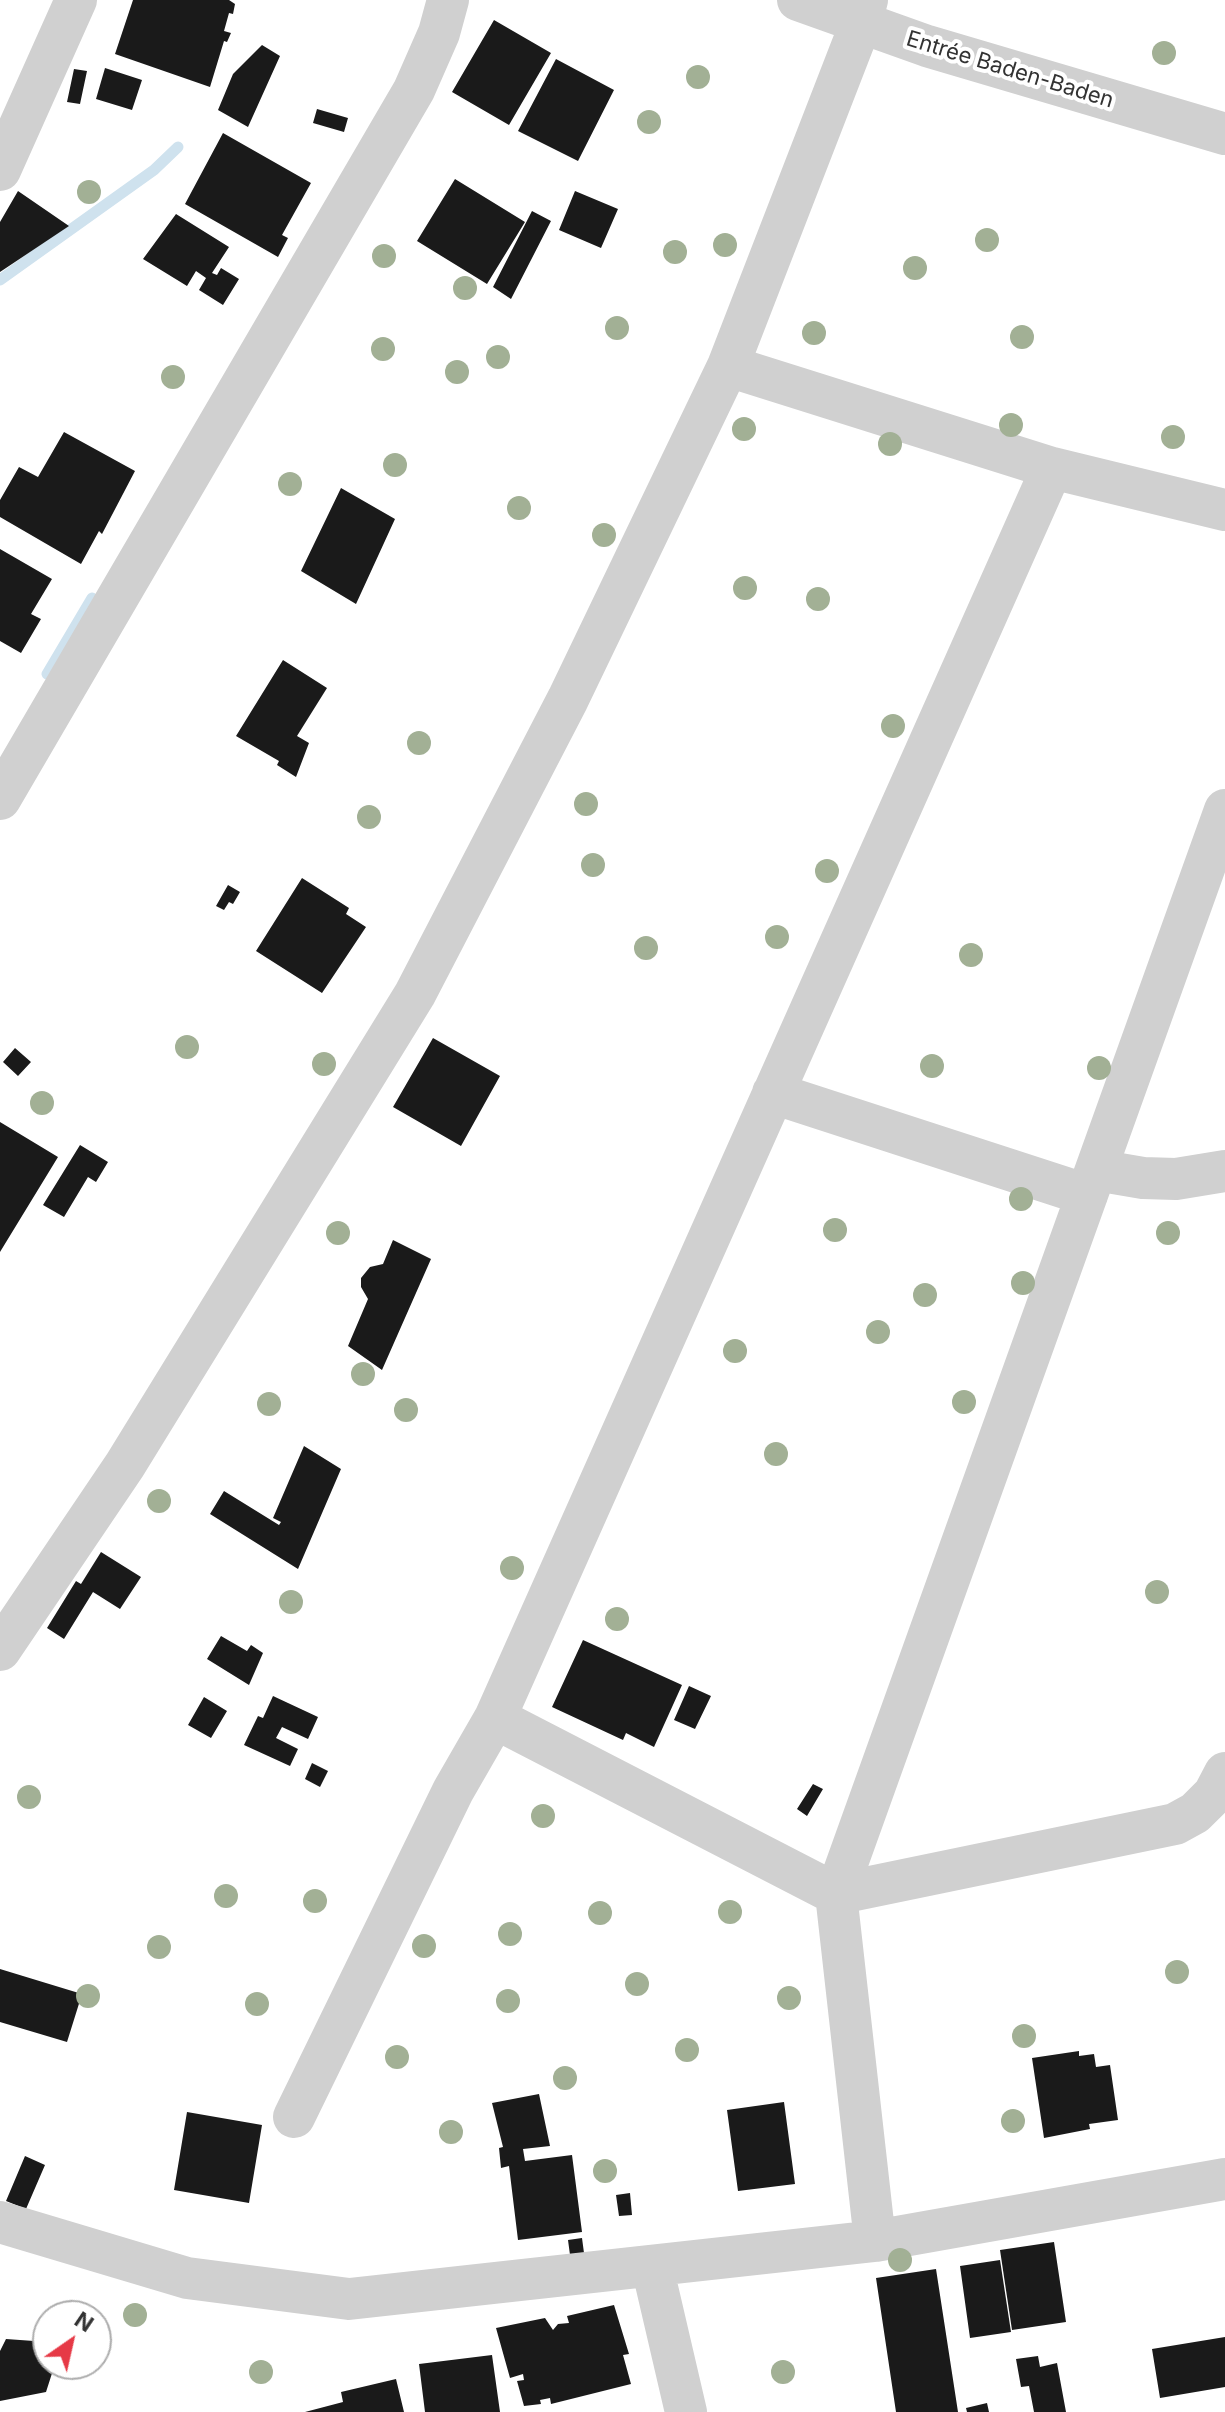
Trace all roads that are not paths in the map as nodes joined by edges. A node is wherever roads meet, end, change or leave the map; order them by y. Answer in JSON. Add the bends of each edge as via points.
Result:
{"nodes":[{"id":1,"x":76,"y":0,"type":"edge"},
{"id":2,"x":448,"y":0,"type":"edge"},
{"id":3,"x":798,"y":0,"type":"edge"},
{"id":4,"x":864,"y":11,"type":"edge"},
{"id":5,"x":1225,"y":134,"type":"edge"},
{"id":6,"x":0,"y":170,"type":"edge"},
{"id":7,"x":728,"y":366,"type":"junction"},
{"id":8,"x":1052,"y":468,"type":"junction"},
{"id":9,"x":1225,"y":510,"type":"edge"},
{"id":10,"x":0,"y":799,"type":"edge"},
{"id":11,"x":1225,"y":810,"type":"edge"},
{"id":12,"x":773,"y":1093,"type":"junction"},
{"id":13,"x":1225,"y":1171,"type":"edge"},
{"id":14,"x":1092,"y":1182,"type":"junction"},
{"id":15,"x":0,"y":1650,"type":"edge"},
{"id":16,"x":495,"y":1718,"type":"junction"},
{"id":17,"x":1225,"y":1773,"type":"edge"},
{"id":18,"x":836,"y":1894,"type":"junction"},
{"id":19,"x":294,"y":2117,"type":"dead end"},
{"id":20,"x":1225,"y":2179,"type":"edge"},
{"id":21,"x":0,"y":2222,"type":"edge"},
{"id":22,"x":875,"y":2241,"type":"junction"},
{"id":23,"x":652,"y":2266,"type":"junction"},
{"id":24,"x":686,"y":2412,"type":"edge"}],
"edges":[{"from":1,"to":6,"type":"street"},
{"from":2,"to":10,"type":"street","via":[[414,90]]},
{"from":3,"to":4,"type":"street","name":"Entrée Baden-Baden"},
{"from":4,"to":5,"type":"street","name":"Entrée Baden-Baden","via":[[927,46]]},
{"from":4,"to":7,"type":"street"},
{"from":7,"to":8,"type":"street"},
{"from":7,"to":15,"type":"street","via":[[568,699],[415,994],[125,1465]]},
{"from":8,"to":9,"type":"street"},
{"from":8,"to":12,"type":"street"},
{"from":11,"to":14,"type":"street"},
{"from":12,"to":14,"type":"street"},
{"from":12,"to":16,"type":"street"},
{"from":13,"to":14,"type":"street"},
{"from":14,"to":18,"type":"street"},
{"from":16,"to":18,"type":"street"},
{"from":16,"to":19,"type":"street","via":[[453,1791]]},
{"from":17,"to":18,"type":"street","via":[[1214,1794],[1175,1824]]},
{"from":18,"to":22,"type":"street"},
{"from":20,"to":22,"type":"street"},
{"from":21,"to":23,"type":"street","via":[[187,2278],[349,2299]]},
{"from":22,"to":23,"type":"street"},
{"from":23,"to":24,"type":"street"}]}
